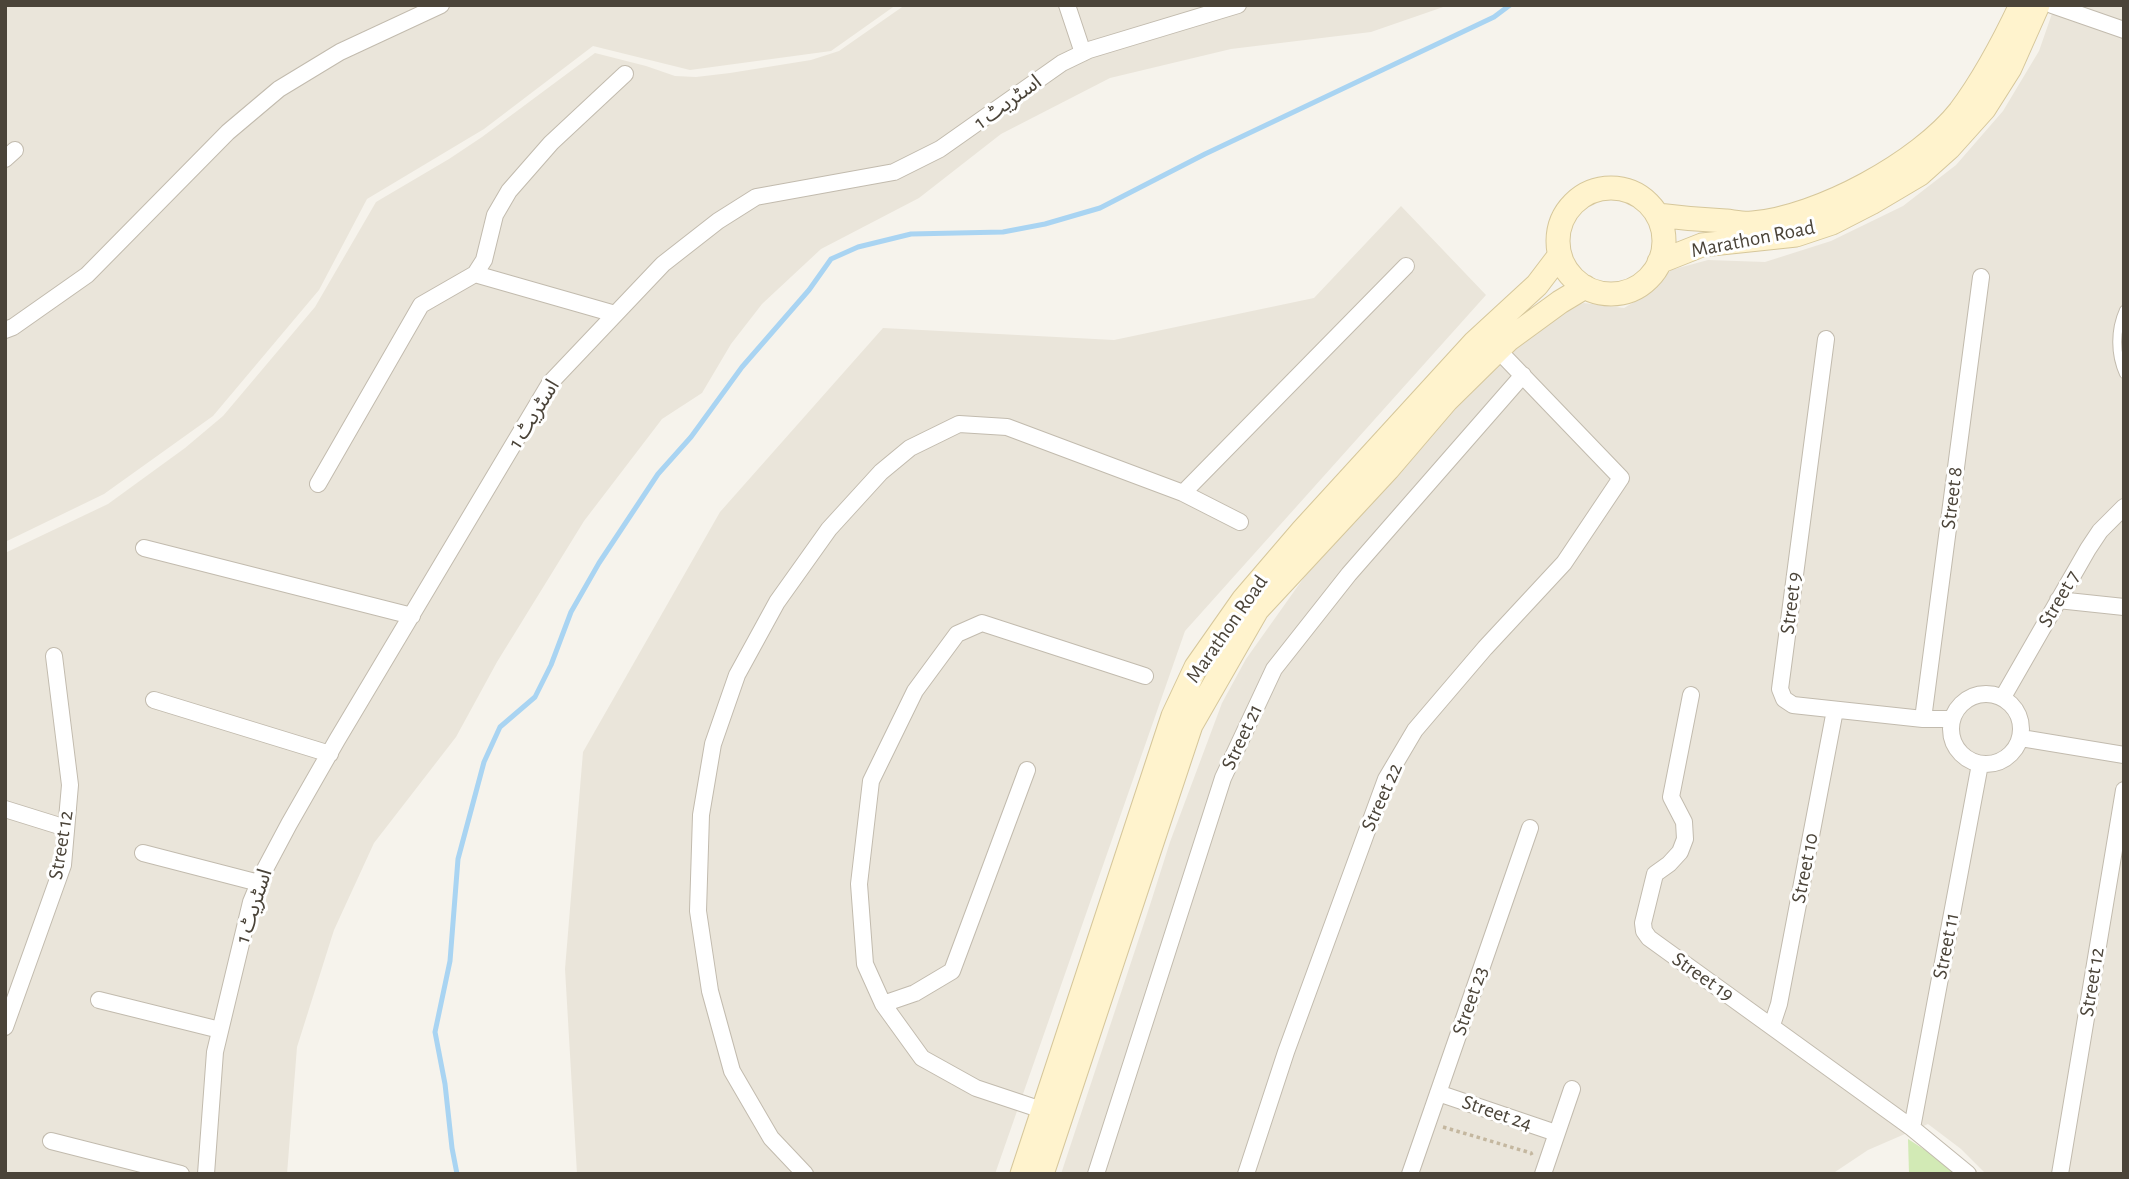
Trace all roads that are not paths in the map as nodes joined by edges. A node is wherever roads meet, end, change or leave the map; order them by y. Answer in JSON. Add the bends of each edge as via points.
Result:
{"nodes":[{"id":1,"x":441,"y":5,"type":"edge"},
{"id":2,"x":1067,"y":5,"type":"edge"},
{"id":3,"x":1238,"y":5,"type":"edge"},
{"id":4,"x":2021,"y":5,"type":"edge"},
{"id":5,"x":2038,"y":5,"type":"edge"},
{"id":6,"x":2052,"y":5,"type":"edge"},
{"id":7,"x":1218,"y":9,"type":"edge"},
{"id":8,"x":2124,"y":30,"type":"edge"},
{"id":9,"x":1083,"y":53,"type":"junction"},
{"id":10,"x":625,"y":74,"type":"dead end"},
{"id":11,"x":1657,"y":215,"type":"junction"},
{"id":12,"x":1559,"y":256,"type":"junction"},
{"id":13,"x":1659,"y":262,"type":"junction"},
{"id":14,"x":1406,"y":266,"type":"dead end"},
{"id":15,"x":475,"y":274,"type":"junction"},
{"id":16,"x":1981,"y":277,"type":"dead end"},
{"id":17,"x":1586,"y":287,"type":"junction"},
{"id":18,"x":2124,"y":310,"type":"edge"},
{"id":19,"x":615,"y":314,"type":"junction"},
{"id":20,"x":5,"y":330,"type":"edge"},
{"id":21,"x":1826,"y":339,"type":"dead end"},
{"id":22,"x":1498,"y":350,"type":"junction"},
{"id":23,"x":2124,"y":374,"type":"edge"},
{"id":24,"x":1522,"y":375,"type":"junction"},
{"id":25,"x":318,"y":484,"type":"dead end"},
{"id":26,"x":1183,"y":493,"type":"junction"},
{"id":27,"x":2124,"y":507,"type":"edge"},
{"id":28,"x":1240,"y":522,"type":"dead end"},
{"id":29,"x":144,"y":548,"type":"dead end"},
{"id":30,"x":2058,"y":600,"type":"junction"},
{"id":31,"x":2124,"y":607,"type":"edge"},
{"id":32,"x":412,"y":616,"type":"junction"},
{"id":33,"x":54,"y":656,"type":"dead end"},
{"id":34,"x":1145,"y":676,"type":"dead end"},
{"id":35,"x":1691,"y":695,"type":"dead end"},
{"id":36,"x":2003,"y":697,"type":"junction"},
{"id":37,"x":154,"y":700,"type":"dead end"},
{"id":38,"x":1835,"y":710,"type":"junction"},
{"id":39,"x":1923,"y":719,"type":"junction"},
{"id":40,"x":1952,"y":719,"type":"junction"},
{"id":41,"x":2021,"y":738,"type":"junction"},
{"id":42,"x":330,"y":754,"type":"junction"},
{"id":43,"x":2124,"y":755,"type":"edge"},
{"id":44,"x":1980,"y":764,"type":"junction"},
{"id":45,"x":1027,"y":770,"type":"dead end"},
{"id":46,"x":2124,"y":790,"type":"edge"},
{"id":47,"x":5,"y":809,"type":"edge"},
{"id":48,"x":66,"y":828,"type":"junction"},
{"id":49,"x":1530,"y":828,"type":"dead end"},
{"id":50,"x":143,"y":853,"type":"dead end"},
{"id":51,"x":259,"y":883,"type":"junction"},
{"id":52,"x":99,"y":1000,"type":"dead end"},
{"id":53,"x":883,"y":1004,"type":"junction"},
{"id":54,"x":1772,"y":1025,"type":"junction"},
{"id":55,"x":5,"y":1027,"type":"edge"},
{"id":56,"x":220,"y":1030,"type":"junction"},
{"id":57,"x":1572,"y":1089,"type":"dead end"},
{"id":58,"x":1438,"y":1093,"type":"junction"},
{"id":59,"x":1042,"y":1110,"type":"junction"},
{"id":60,"x":1912,"y":1128,"type":"junction"},
{"id":61,"x":1556,"y":1133,"type":"junction"},
{"id":62,"x":51,"y":1141,"type":"dead end"},
{"id":63,"x":1538,"y":1168,"type":"edge"},
{"id":64,"x":181,"y":1174,"type":"edge"},
{"id":65,"x":206,"y":1174,"type":"edge"},
{"id":66,"x":805,"y":1174,"type":"edge"},
{"id":67,"x":1022,"y":1174,"type":"edge"},
{"id":68,"x":1042,"y":1174,"type":"edge"},
{"id":69,"x":1096,"y":1174,"type":"edge"},
{"id":70,"x":1247,"y":1174,"type":"edge"},
{"id":71,"x":1410,"y":1174,"type":"edge"},
{"id":72,"x":1968,"y":1174,"type":"edge"},
{"id":73,"x":2060,"y":1174,"type":"edge"}],
"edges":[{"from":1,"to":20,"type":"street","via":[[340,52],[279,89],[228,132],[88,275]]},
{"from":2,"to":9,"type":"street"},
{"from":3,"to":7,"type":"street","name":"اسٹریٹ 1"},
{"from":4,"to":11,"type":"main road","name":"Marathon Road","via":[[1960,111],[1933,140],[1880,176],[1792,215],[1752,223]]},
{"from":5,"to":13,"type":"main road","name":"Marathon Road","via":[[2010,68],[1984,108],[1920,174],[1842,218],[1796,235],[1702,244]]},
{"from":6,"to":8,"type":"street"},
{"from":7,"to":9,"type":"street","name":"اسٹریٹ 1"},
{"from":9,"to":19,"type":"street","name":"اسٹریٹ 1","via":[[940,149],[894,172],[756,197],[663,264]]},
{"from":10,"to":15,"type":"street","via":[[509,191],[495,215],[484,260]]},
{"from":11,"to":12,"type":"main road","via":[[1630,191],[1597,189],[1581,196],[1561,222]]},
{"from":11,"to":13,"type":"main road","via":[[1663,233]]},
{"from":12,"to":17,"type":"main road","via":[[1578,284]]},
{"from":12,"to":59,"type":"main road","name":"Marathon Road","via":[[1537,285],[1474,343],[1303,530],[1243,600],[1196,667],[1173,716]]},
{"from":13,"to":17,"type":"main road","via":[[1644,283],[1628,291],[1610,295]]},
{"from":14,"to":26,"type":"street"},
{"from":15,"to":19,"type":"street"},
{"from":15,"to":25,"type":"street","via":[[421,305]]},
{"from":16,"to":39,"type":"street","name":"Street 8"},
{"from":17,"to":22,"type":"main road","name":"Marathon Road"},
{"from":18,"to":23,"type":"lane","via":[[2117,341]]},
{"from":19,"to":32,"type":"street","name":"اسٹریٹ 1","via":[[550,383]]},
{"from":21,"to":38,"type":"street","name":"Street 9","via":[[1780,689],[1793,705]]},
{"from":22,"to":24,"type":"street"},
{"from":22,"to":68,"type":"main road","name":"Marathon Road","via":[[1257,610],[1191,725]]},
{"from":24,"to":69,"type":"street","name":"Street 21","via":[[1349,574],[1274,670],[1223,778]]},
{"from":24,"to":70,"type":"street","name":"Street 22","via":[[1621,478],[1564,563],[1415,730],[1386,779],[1286,1052]]},
{"from":26,"to":28,"type":"street"},
{"from":26,"to":66,"type":"street","via":[[1007,427],[959,424],[910,448],[881,472],[829,529],[777,602],[737,675],[713,744],[701,815],[698,911],[710,991],[732,1071],[771,1138]]},
{"from":27,"to":30,"type":"street","name":"Street 7","via":[[2100,531]]},
{"from":29,"to":32,"type":"street"},
{"from":30,"to":31,"type":"street"},
{"from":30,"to":36,"type":"street","name":"Street 7"},
{"from":32,"to":42,"type":"street","name":"اسٹریٹ 1"},
{"from":33,"to":48,"type":"street","name":"Street 12","via":[[70,785]]},
{"from":34,"to":53,"type":"street","via":[[982,623],[957,634],[915,691],[871,781],[859,884],[866,964]]},
{"from":35,"to":54,"type":"street","name":"Street 19","via":[[1671,797],[1684,822],[1685,838],[1680,852],[1656,874],[1644,931]]},
{"from":36,"to":40,"type":"street","via":[[1972,696],[1959,705]]},
{"from":36,"to":41,"type":"street","via":[[2015,708]]},
{"from":37,"to":42,"type":"street"},
{"from":38,"to":39,"type":"street","name":"Street 9"},
{"from":38,"to":54,"type":"street","name":"Street 10"},
{"from":39,"to":40,"type":"street","name":"Street 9"},
{"from":40,"to":44,"type":"street","via":[[1956,748],[1966,759]]},
{"from":41,"to":43,"type":"street"},
{"from":41,"to":44,"type":"street","via":[[2006,759]]},
{"from":42,"to":51,"type":"street","name":"اسٹریٹ 1"},
{"from":44,"to":60,"type":"street","name":"Street 11"},
{"from":45,"to":53,"type":"street","via":[[952,971],[915,993]]},
{"from":46,"to":73,"type":"street","name":"Street 12"},
{"from":47,"to":48,"type":"street"},
{"from":48,"to":55,"type":"street","name":"Street 12","via":[[62,865]]},
{"from":49,"to":58,"type":"street","name":"Street 23"},
{"from":50,"to":51,"type":"street"},
{"from":51,"to":56,"type":"street","name":"اسٹریٹ 1"},
{"from":52,"to":56,"type":"street"},
{"from":53,"to":59,"type":"street","via":[[922,1058],[976,1088]]},
{"from":54,"to":60,"type":"street","name":"Street 19"},
{"from":56,"to":65,"type":"street","name":"اسٹریٹ 1"},
{"from":57,"to":61,"type":"street","name":"Street 24"},
{"from":58,"to":61,"type":"street","name":"Street 24"},
{"from":58,"to":71,"type":"street","name":"Street 23"},
{"from":59,"to":67,"type":"main road","name":"Marathon Road"},
{"from":60,"to":72,"type":"street","name":"Street 19"},
{"from":61,"to":63,"type":"street","name":"Street 24"},
{"from":62,"to":64,"type":"street"}]}
